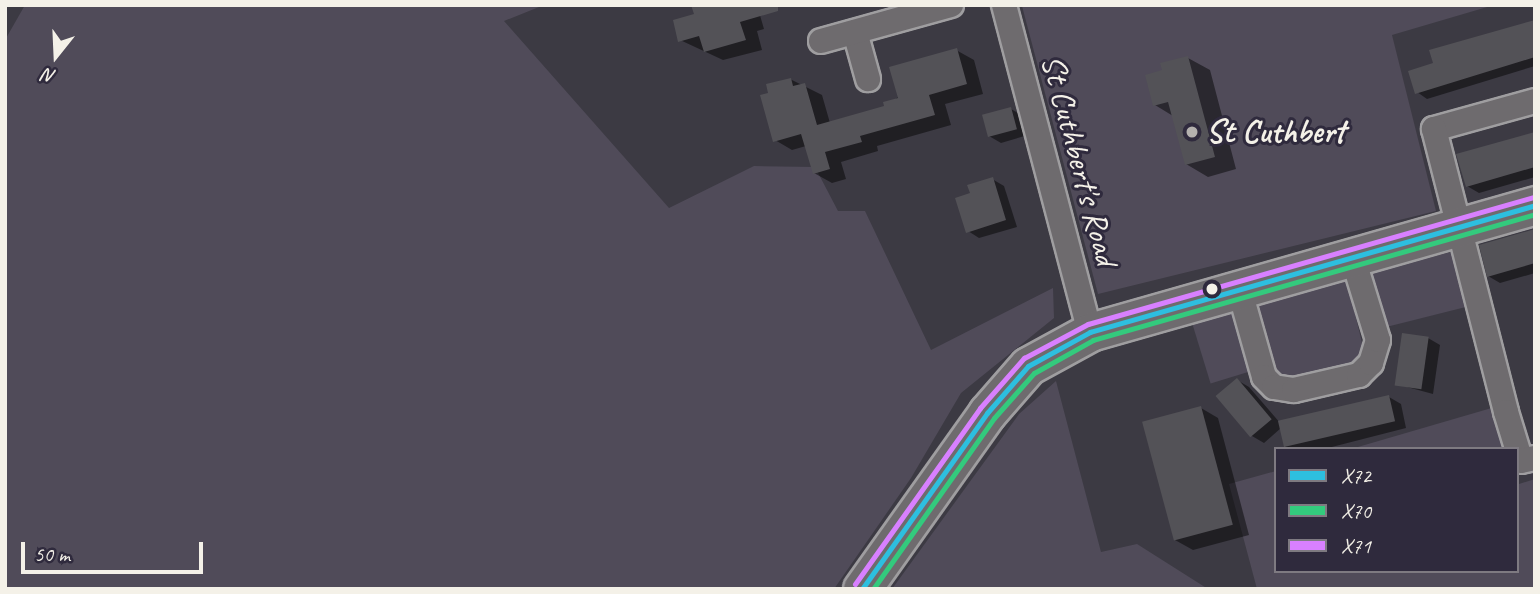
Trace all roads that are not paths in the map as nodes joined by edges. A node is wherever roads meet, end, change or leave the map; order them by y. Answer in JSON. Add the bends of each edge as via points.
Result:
{"nodes":[{"id":1,"x":951,"y":5,"type":"edge"},
{"id":2,"x":1003,"y":5,"type":"edge"},
{"id":3,"x":855,"y":32,"type":"junction"},
{"id":4,"x":821,"y":41,"type":"dead end"},
{"id":5,"x":869,"y":79,"type":"dead end"},
{"id":6,"x":1535,"y":101,"type":"edge"},
{"id":7,"x":1535,"y":205,"type":"edge"},
{"id":8,"x":1458,"y":226,"type":"junction"},
{"id":9,"x":1352,"y":255,"type":"junction"},
{"id":10,"x":1240,"y":288,"type":"junction"},
{"id":11,"x":1090,"y":332,"type":"junction"},
{"id":12,"x":1517,"y":447,"type":"edge"},
{"id":13,"x":1519,"y":454,"type":"edge"},
{"id":14,"x":1535,"y":458,"type":"edge"},
{"id":15,"x":862,"y":589,"type":"edge"}],
"edges":[{"from":1,"to":3,"type":"street"},
{"from":2,"to":11,"type":"street","name":"St Cuthbert's Road"},
{"from":3,"to":4,"type":"street"},
{"from":3,"to":5,"type":"street"},
{"from":6,"to":8,"type":"street","via":[[1434,130]]},
{"from":7,"to":8,"type":"highway"},
{"from":8,"to":9,"type":"highway"},
{"from":8,"to":12,"type":"street"},
{"from":9,"to":10,"type":"highway"},
{"from":9,"to":10,"type":"street","via":[[1378,340],[1371,363],[1359,375],[1294,390],[1274,387],[1264,377]]},
{"from":10,"to":11,"type":"highway"},
{"from":11,"to":15,"type":"highway","via":[[1028,366],[987,413]]},
{"from":13,"to":14,"type":"street","via":[[1521,461]]}]}
